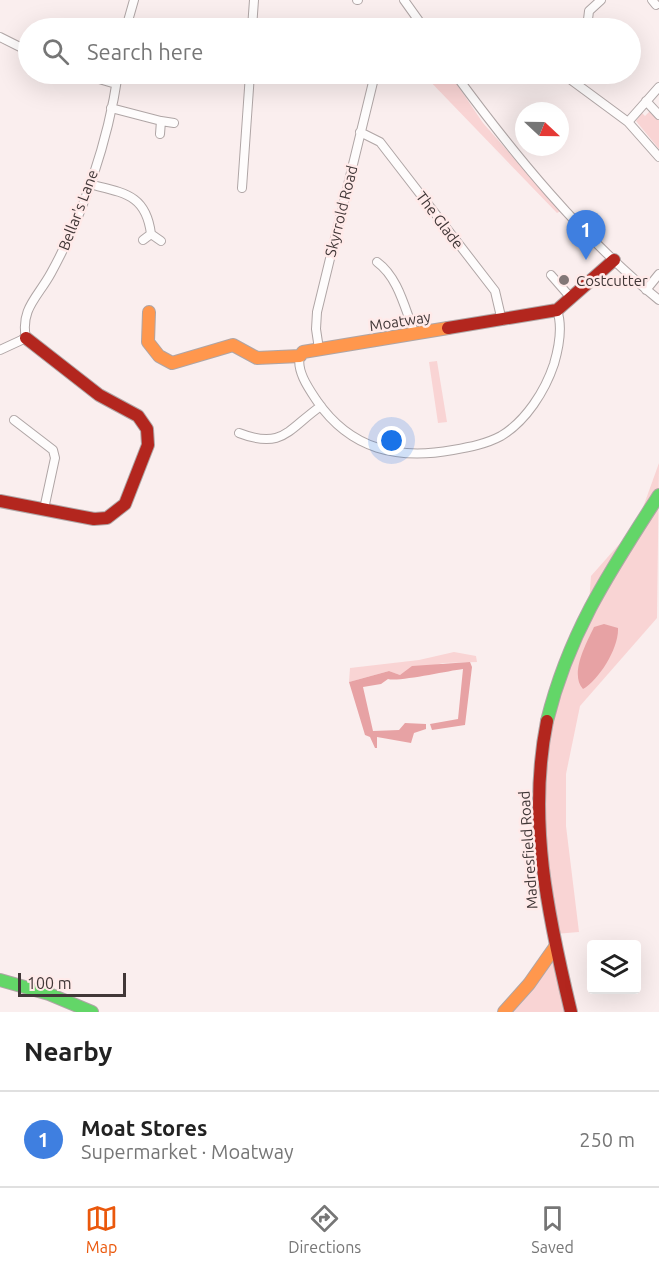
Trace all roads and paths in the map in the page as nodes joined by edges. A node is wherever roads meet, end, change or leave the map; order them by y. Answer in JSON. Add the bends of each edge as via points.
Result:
{"nodes":[{"id":1,"x":134,"y":0,"type":"edge"},
{"id":2,"x":254,"y":0,"type":"edge"},
{"id":3,"x":404,"y":0,"type":"edge"},
{"id":4,"x":601,"y":0,"type":"edge"},
{"id":5,"x":129,"y":18,"type":"edge"},
{"id":6,"x":253,"y":18,"type":"edge"},
{"id":7,"x":417,"y":18,"type":"edge"},
{"id":8,"x":588,"y":18,"type":"edge"},
{"id":9,"x":0,"y":37,"type":"edge"},
{"id":10,"x":18,"y":46,"type":"edge"},
{"id":11,"x":116,"y":84,"type":"edge"},
{"id":12,"x":249,"y":84,"type":"edge"},
{"id":13,"x":372,"y":84,"type":"edge"},
{"id":14,"x":462,"y":84,"type":"edge"},
{"id":15,"x":577,"y":84,"type":"edge"},
{"id":16,"x":659,"y":87,"type":"edge"},
{"id":17,"x":646,"y":101,"type":"junction"},
{"id":18,"x":111,"y":108,"type":"junction"},
{"id":19,"x":659,"y":115,"type":"edge"},
{"id":20,"x":160,"y":121,"type":"junction"},
{"id":21,"x":628,"y":122,"type":"junction"},
{"id":22,"x":174,"y":123,"type":"dead end"},
{"id":23,"x":360,"y":132,"type":"junction"},
{"id":24,"x":160,"y":134,"type":"dead end"},
{"id":25,"x":659,"y":157,"type":"edge"},
{"id":26,"x":89,"y":184,"type":"junction"},
{"id":27,"x":242,"y":188,"type":"dead end"},
{"id":28,"x":151,"y":234,"type":"junction"},
{"id":29,"x":143,"y":240,"type":"dead end"},
{"id":30,"x":161,"y":241,"type":"dead end"},
{"id":31,"x":614,"y":260,"type":"junction"},
{"id":32,"x":378,"y":262,"type":"dead end"},
{"id":33,"x":659,"y":274,"type":"edge"},
{"id":34,"x":551,"y":275,"type":"dead end"},
{"id":35,"x":646,"y":290,"type":"junction"},
{"id":36,"x":571,"y":298,"type":"junction"},
{"id":37,"x":659,"y":300,"type":"edge"},
{"id":38,"x":557,"y":310,"type":"junction"},
{"id":39,"x":149,"y":312,"type":"dead end"},
{"id":40,"x":502,"y":321,"type":"junction"},
{"id":41,"x":415,"y":334,"type":"junction"},
{"id":42,"x":26,"y":338,"type":"junction"},
{"id":43,"x":319,"y":349,"type":"junction"},
{"id":44,"x":0,"y":350,"type":"edge"},
{"id":45,"x":300,"y":356,"type":"junction"},
{"id":46,"x":321,"y":406,"type":"junction"},
{"id":47,"x":14,"y":420,"type":"dead end"},
{"id":48,"x":239,"y":433,"type":"dead end"},
{"id":49,"x":659,"y":495,"type":"edge"},
{"id":50,"x":0,"y":501,"type":"edge"},
{"id":51,"x":44,"y":509,"type":"junction"},
{"id":52,"x":555,"y":947,"type":"junction"},
{"id":53,"x":0,"y":980,"type":"edge"},
{"id":54,"x":92,"y":1012,"type":"edge"},
{"id":55,"x":504,"y":1012,"type":"edge"},
{"id":56,"x":571,"y":1012,"type":"edge"}],
"edges":[{"from":1,"to":5,"type":"street"},
{"from":2,"to":6,"type":"street"},
{"from":3,"to":7,"type":"street"},
{"from":4,"to":8,"type":"street","via":[[589,10]]},
{"from":9,"to":10,"type":"street"},
{"from":11,"to":18,"type":"street","name":"Bellar's Lane"},
{"from":12,"to":27,"type":"street"},
{"from":13,"to":23,"type":"street","name":"Skyrrold Road"},
{"from":14,"to":31,"type":"street","via":[[507,145]]},
{"from":15,"to":21,"type":"street"},
{"from":16,"to":17,"type":"street"},
{"from":17,"to":19,"type":"street"},
{"from":17,"to":21,"type":"street"},
{"from":18,"to":20,"type":"street"},
{"from":18,"to":26,"type":"street","name":"Bellar's Lane"},
{"from":20,"to":22,"type":"street"},
{"from":20,"to":24,"type":"street"},
{"from":21,"to":25,"type":"street"},
{"from":23,"to":40,"type":"street","name":"The Glade","via":[[380,142],[495,291]]},
{"from":23,"to":43,"type":"street","name":"Skyrrold Road","via":[[317,312]]},
{"from":26,"to":28,"type":"street","via":[[128,194],[149,217]]},
{"from":26,"to":42,"type":"street","name":"Bellar's Lane","via":[[67,243],[24,315]]},
{"from":28,"to":29,"type":"street"},
{"from":28,"to":30,"type":"street"},
{"from":31,"to":35,"type":"street"},
{"from":31,"to":36,"type":"street","name":"Moatway"},
{"from":32,"to":41,"type":"street","via":[[394,280]]},
{"from":33,"to":35,"type":"street"},
{"from":34,"to":36,"type":"street"},
{"from":35,"to":37,"type":"street"},
{"from":36,"to":38,"type":"street","name":"Moatway"},
{"from":38,"to":40,"type":"street","name":"Moatway"},
{"from":38,"to":46,"type":"street","via":[[560,318],[556,355],[540,394],[522,419],[482,445],[435,454],[394,453],[366,445]]},
{"from":39,"to":45,"type":"street","name":"Moatway","via":[[148,342],[159,356],[172,363],[233,345],[256,358]]},
{"from":40,"to":41,"type":"street","name":"Moatway"},
{"from":41,"to":43,"type":"street","name":"Moatway"},
{"from":42,"to":44,"type":"street"},
{"from":42,"to":51,"type":"street","via":[[99,395],[138,416],[148,437],[135,480],[117,512],[94,519]]},
{"from":43,"to":45,"type":"street","name":"Moatway"},
{"from":45,"to":46,"type":"street","via":[[300,368]]},
{"from":46,"to":48,"type":"street","via":[[277,439],[263,441]]},
{"from":47,"to":51,"type":"street","via":[[53,450],[55,458]]},
{"from":49,"to":52,"type":"street","name":"Madresfield Road","via":[[588,609],[551,711],[541,761],[538,808],[545,892]]},
{"from":50,"to":51,"type":"street"},
{"from":52,"to":55,"type":"street"},
{"from":52,"to":56,"type":"street","name":"Madresfield Road"},
{"from":53,"to":54,"type":"street"}]}
